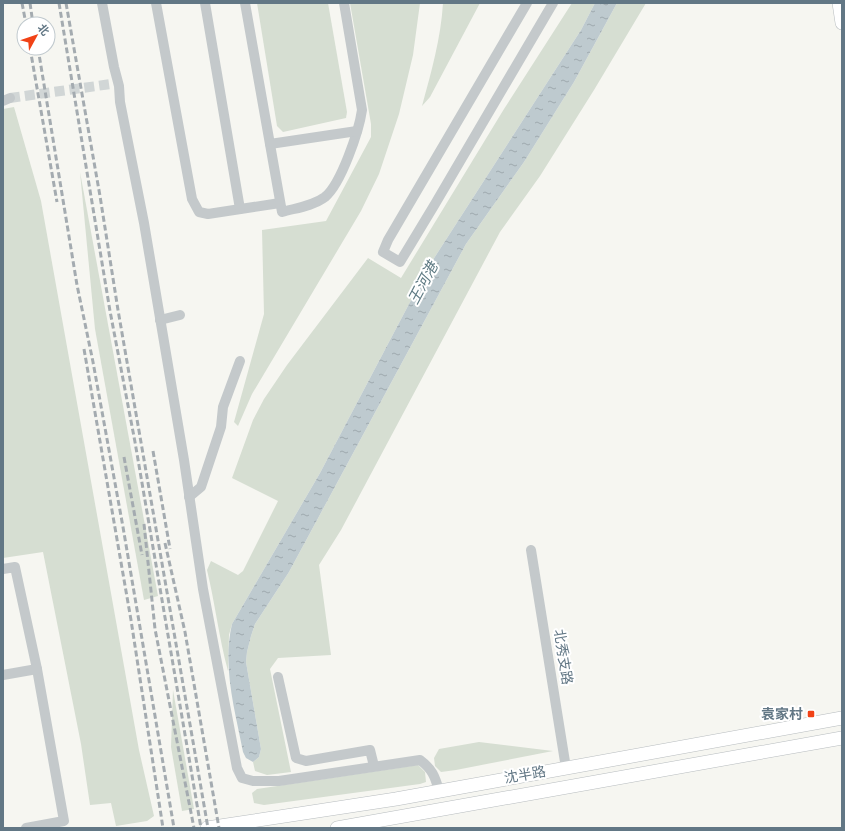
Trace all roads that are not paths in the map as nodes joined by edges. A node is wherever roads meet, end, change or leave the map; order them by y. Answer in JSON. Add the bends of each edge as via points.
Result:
{"nodes":[{"id":1,"x":102,"y":3,"type":"edge"},
{"id":2,"x":156,"y":3,"type":"edge"},
{"id":3,"x":205,"y":3,"type":"edge"},
{"id":4,"x":245,"y":3,"type":"edge"},
{"id":5,"x":344,"y":3,"type":"edge"},
{"id":6,"x":527,"y":3,"type":"edge"},
{"id":7,"x":553,"y":3,"type":"edge"},
{"id":8,"x":839,"y":3,"type":"edge"},
{"id":9,"x":842,"y":23,"type":"edge"},
{"id":10,"x":357,"y":132,"type":"junction"},
{"id":11,"x":270,"y":144,"type":"junction"},
{"id":12,"x":280,"y":204,"type":"junction"},
{"id":13,"x":240,"y":209,"type":"junction"},
{"id":14,"x":180,"y":315,"type":"dead end"},
{"id":15,"x":160,"y":320,"type":"junction"},
{"id":16,"x":240,"y":360,"type":"dead end"},
{"id":17,"x":189,"y":497,"type":"junction"},
{"id":18,"x":531,"y":550,"type":"dead end"},
{"id":19,"x":3,"y":569,"type":"edge"},
{"id":20,"x":37,"y":669,"type":"junction"},
{"id":21,"x":3,"y":675,"type":"edge"},
{"id":22,"x":278,"y":677,"type":"dead end"},
{"id":23,"x":842,"y":718,"type":"edge"},
{"id":24,"x":842,"y":738,"type":"edge"},
{"id":25,"x":374,"y":766,"type":"junction"},
{"id":26,"x":566,"y":768,"type":"junction"},
{"id":27,"x":439,"y":791,"type":"junction"},
{"id":28,"x":26,"y":828,"type":"edge"},
{"id":29,"x":207,"y":828,"type":"edge"},
{"id":30,"x":337,"y":828,"type":"edge"}],
"edges":[{"from":1,"to":15,"type":"street"},
{"from":2,"to":13,"type":"street","via":[[192,199],[199,212],[208,214]]},
{"from":3,"to":13,"type":"street"},
{"from":4,"to":11,"type":"street"},
{"from":5,"to":10,"type":"street","via":[[362,110]]},
{"from":6,"to":7,"type":"street","via":[[388,240],[383,252],[400,262]]},
{"from":8,"to":9,"type":"main road"},
{"from":10,"to":11,"type":"street"},
{"from":10,"to":12,"type":"street","via":[[338,180],[325,197],[311,205],[282,212]]},
{"from":11,"to":12,"type":"street"},
{"from":12,"to":13,"type":"street"},
{"from":14,"to":15,"type":"street"},
{"from":15,"to":17,"type":"street"},
{"from":16,"to":17,"type":"street","via":[[223,407],[221,427],[201,487]]},
{"from":17,"to":25,"type":"street","via":[[203,589],[237,768],[242,778],[253,781],[279,781]]},
{"from":18,"to":26,"type":"street","name":"北秀支路"},
{"from":19,"to":20,"type":"street","via":[[15,567]]},
{"from":20,"to":21,"type":"street"},
{"from":20,"to":28,"type":"street","via":[[64,821]]},
{"from":22,"to":25,"type":"street","via":[[296,758],[306,761],[370,750]]},
{"from":23,"to":26,"type":"main road","name":"沈半路"},
{"from":24,"to":30,"type":"main road","name":"沈半路"},
{"from":25,"to":27,"type":"street","via":[[420,760],[429,766],[436,778]]},
{"from":26,"to":27,"type":"main road","name":"沈半路"},
{"from":27,"to":29,"type":"main road","name":"沈半路"}]}
